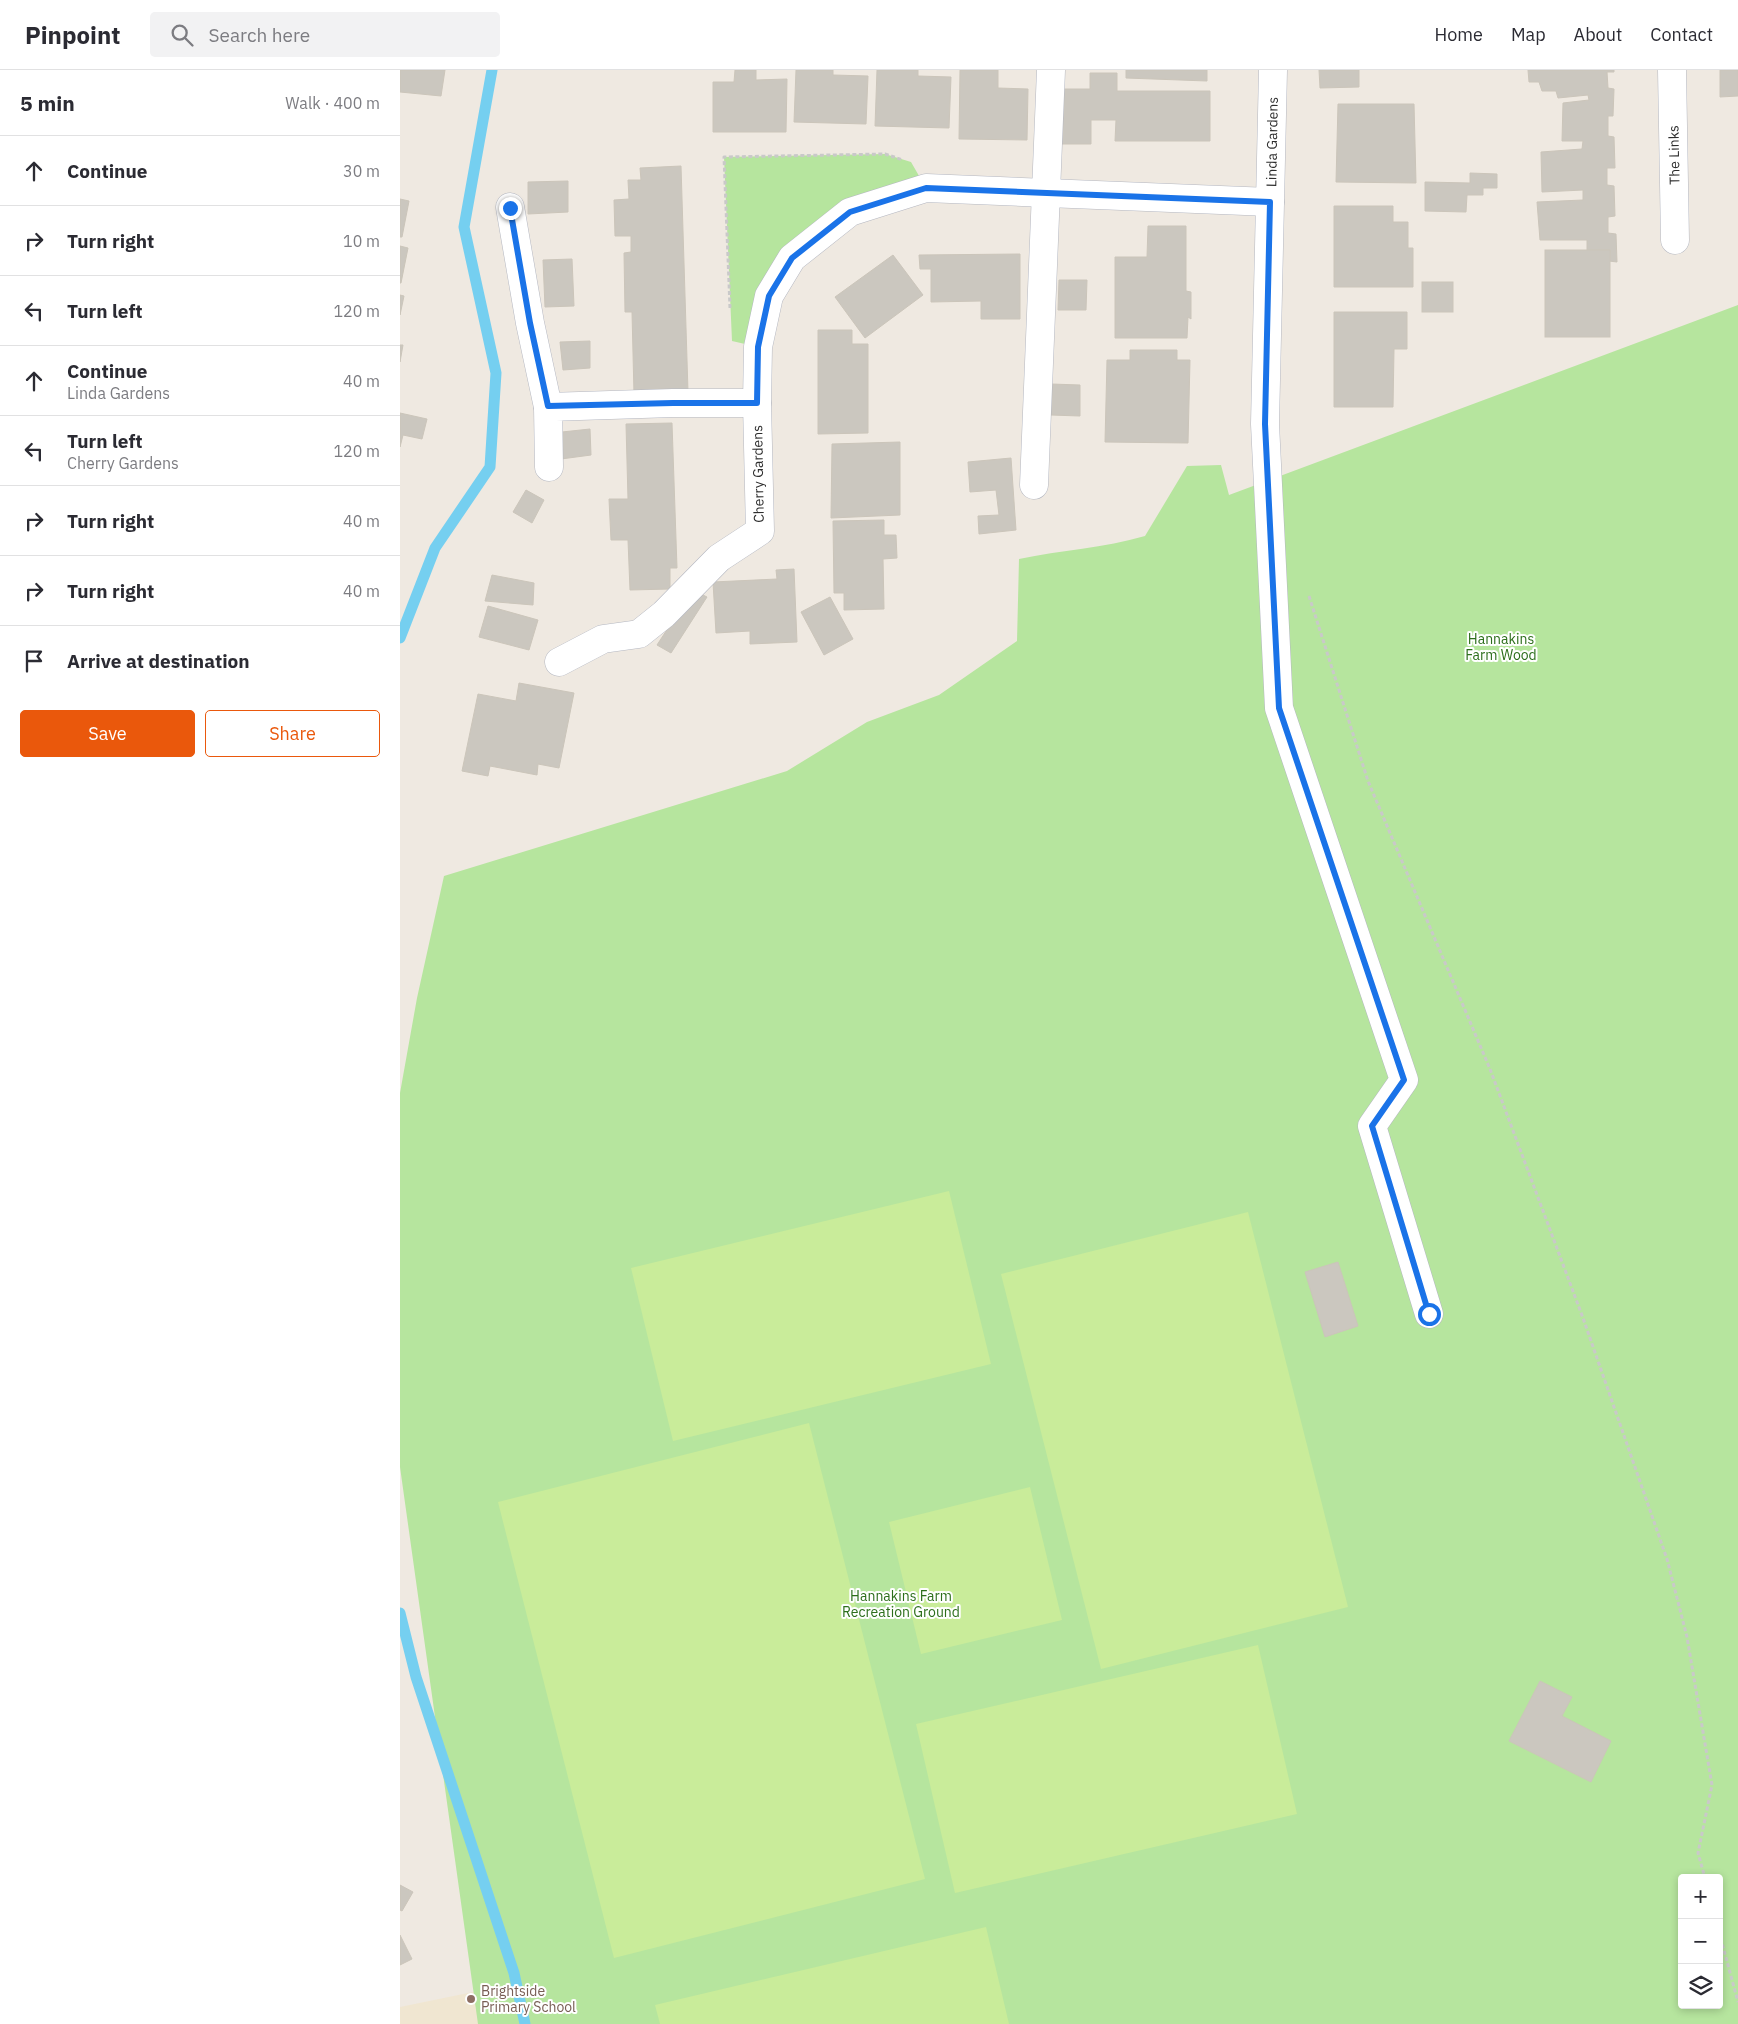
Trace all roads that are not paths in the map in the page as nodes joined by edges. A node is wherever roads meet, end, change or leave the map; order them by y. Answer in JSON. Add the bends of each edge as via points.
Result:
{"nodes":[{"id":1,"x":1051,"y":70,"type":"edge"},
{"id":2,"x":1273,"y":70,"type":"edge"},
{"id":3,"x":1672,"y":70,"type":"edge"},
{"id":4,"x":1045,"y":192,"type":"junction"},
{"id":5,"x":1270,"y":202,"type":"junction"},
{"id":6,"x":510,"y":208,"type":"dead end"},
{"id":7,"x":1675,"y":240,"type":"dead end"},
{"id":8,"x":757,"y":403,"type":"junction"},
{"id":9,"x":548,"y":406,"type":"junction"},
{"id":10,"x":549,"y":467,"type":"dead end"},
{"id":11,"x":1034,"y":485,"type":"dead end"},
{"id":12,"x":559,"y":662,"type":"dead end"},
{"id":13,"x":1429,"y":1314,"type":"dead end"}],
"edges":[{"from":1,"to":4,"type":"street"},
{"from":2,"to":5,"type":"street","name":"Linda Gardens"},
{"from":3,"to":7,"type":"street","name":"The Links"},
{"from":4,"to":5,"type":"street","name":"Cherry Gardens"},
{"from":4,"to":8,"type":"street","name":"Cherry Gardens","via":[[926,188],[850,212],[792,258],[769,296],[758,347]]},
{"from":4,"to":11,"type":"street"},
{"from":5,"to":13,"type":"street","name":"Linda Gardens","via":[[1265,424],[1279,708],[1404,1080],[1372,1126]]},
{"from":6,"to":9,"type":"street"},
{"from":8,"to":9,"type":"street"},
{"from":8,"to":12,"type":"street","name":"Cherry Gardens","via":[[760,531],[719,558],[664,614],[639,634],[603,639]]},
{"from":9,"to":10,"type":"street"}]}
